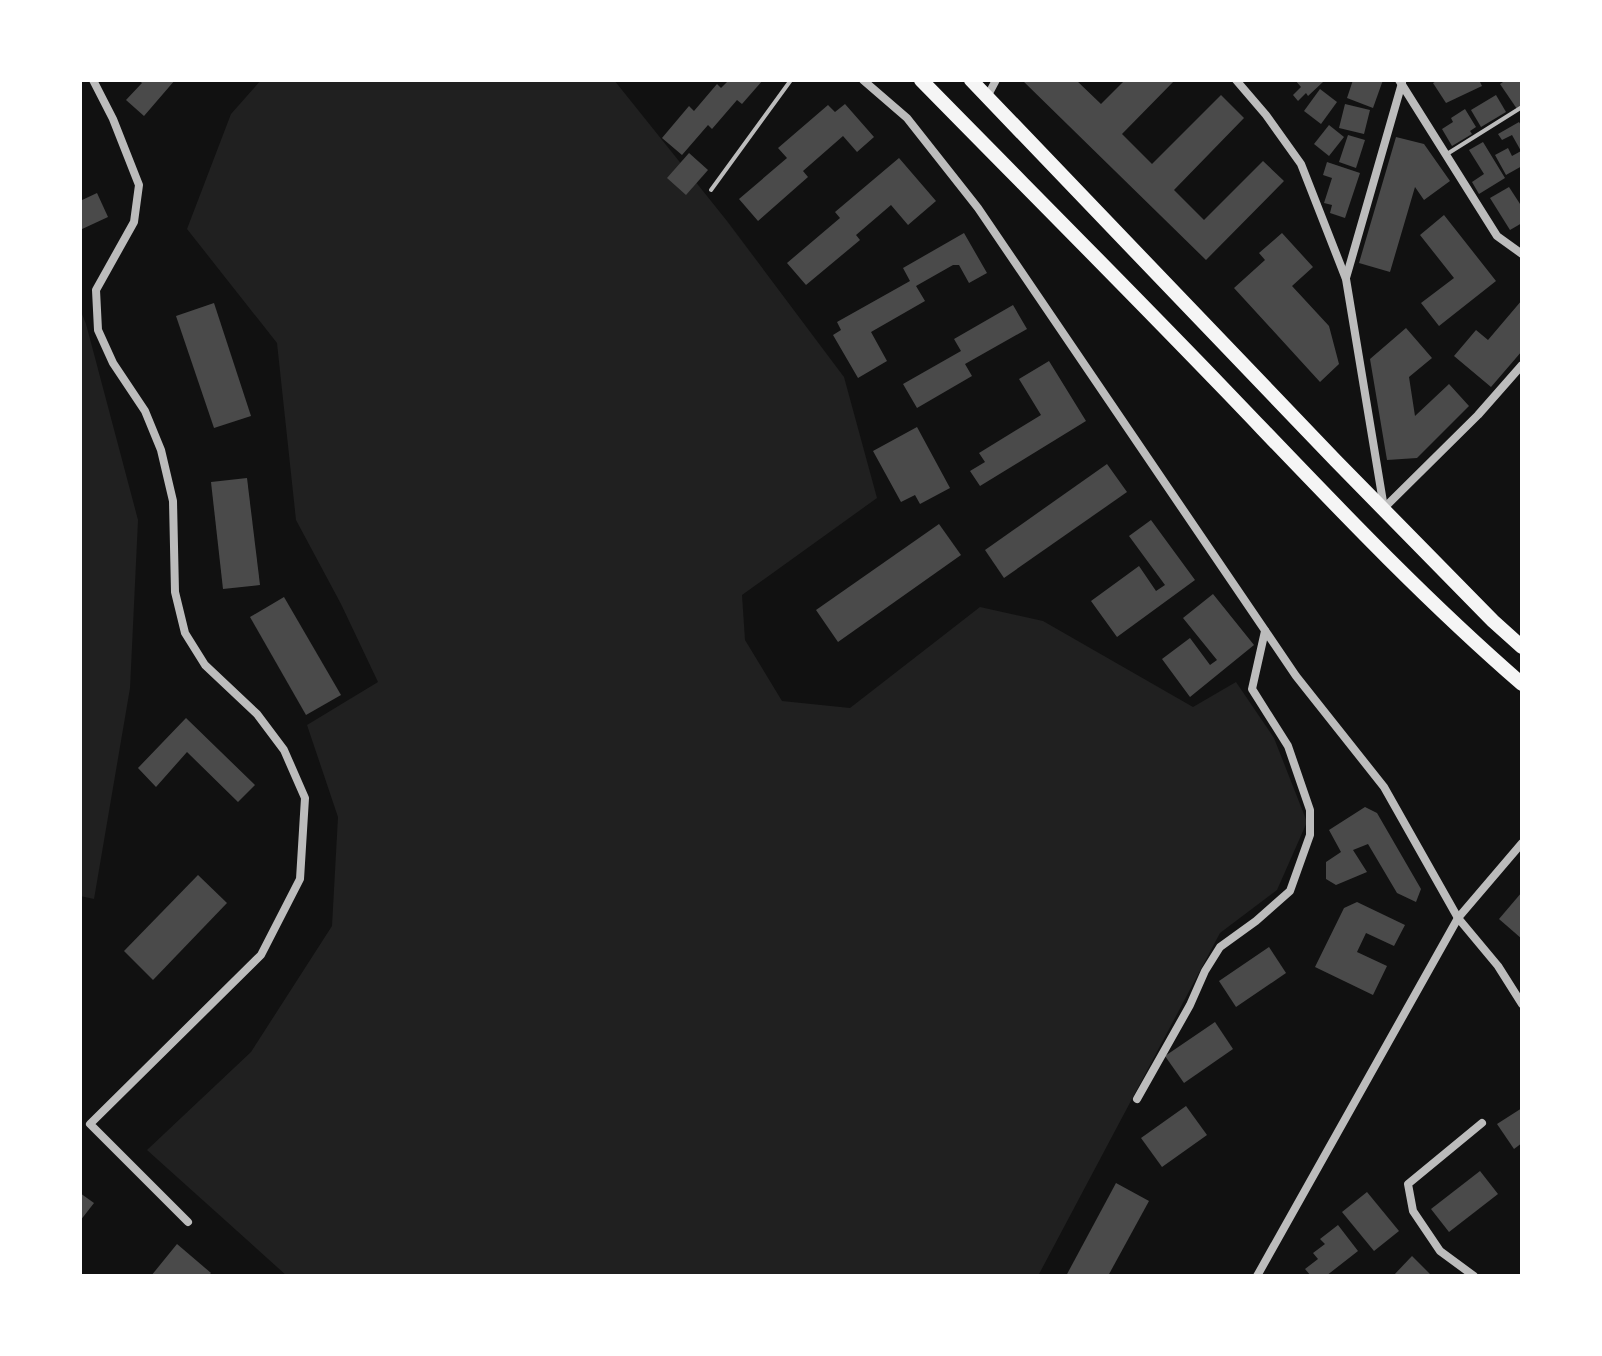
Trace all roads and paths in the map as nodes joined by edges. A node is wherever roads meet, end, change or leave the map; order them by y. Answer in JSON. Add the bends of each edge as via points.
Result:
{"nodes":[{"id":1,"x":93,"y":80,"type":"edge"},
{"id":2,"x":791,"y":80,"type":"edge"},
{"id":3,"x":863,"y":80,"type":"edge"},
{"id":4,"x":921,"y":80,"type":"edge"},
{"id":5,"x":971,"y":80,"type":"edge"},
{"id":6,"x":996,"y":80,"type":"edge"},
{"id":7,"x":1236,"y":80,"type":"edge"},
{"id":8,"x":1402,"y":81,"type":"edge"},
{"id":9,"x":987,"y":97,"type":"junction"},
{"id":10,"x":1522,"y":107,"type":"edge"},
{"id":11,"x":1447,"y":154,"type":"junction"},
{"id":12,"x":711,"y":190,"type":"dead end"},
{"id":13,"x":1522,"y":254,"type":"edge"},
{"id":14,"x":1346,"y":279,"type":"junction"},
{"id":15,"x":1522,"y":365,"type":"edge"},
{"id":16,"x":1384,"y":508,"type":"junction"},
{"id":17,"x":1265,"y":631,"type":"junction"},
{"id":18,"x":1522,"y":647,"type":"edge"},
{"id":19,"x":1522,"y":684,"type":"edge"},
{"id":20,"x":1522,"y":843,"type":"edge"},
{"id":21,"x":1458,"y":918,"type":"junction"},
{"id":22,"x":1522,"y":1004,"type":"edge"},
{"id":23,"x":1137,"y":1099,"type":"dead end"},
{"id":24,"x":85,"y":1123,"type":"edge"},
{"id":25,"x":1482,"y":1123,"type":"dead end"},
{"id":26,"x":188,"y":1222,"type":"dead end"},
{"id":27,"x":1257,"y":1276,"type":"edge"},
{"id":28,"x":1474,"y":1276,"type":"edge"}],
"edges":[{"from":1,"to":24,"type":"street","via":[[139,185],[134,222],[96,290],[98,330],[161,450],[173,501],[175,592],[185,633],[205,665],[257,714],[284,750],[305,798],[300,879],[261,955]]},
{"from":2,"to":12,"type":"lane"},
{"from":3,"to":17,"type":"street","via":[[907,118],[978,208]]},
{"from":4,"to":19,"type":"main road","via":[[1357,527]]},
{"from":5,"to":9,"type":"main road"},
{"from":6,"to":9,"type":"street"},
{"from":7,"to":14,"type":"street","via":[[1301,164]]},
{"from":8,"to":11,"type":"street"},
{"from":8,"to":14,"type":"street"},
{"from":9,"to":16,"type":"main road"},
{"from":10,"to":11,"type":"lane"},
{"from":11,"to":13,"type":"street","via":[[1497,236]]},
{"from":14,"to":16,"type":"street"},
{"from":15,"to":16,"type":"street"},
{"from":16,"to":18,"type":"main road"},
{"from":17,"to":21,"type":"street","via":[[1384,787]]},
{"from":17,"to":23,"type":"street","via":[[1252,689],[1288,746],[1310,810],[1310,835],[1290,891],[1220,947]]},
{"from":20,"to":21,"type":"street"},
{"from":21,"to":22,"type":"street"},
{"from":21,"to":27,"type":"street"},
{"from":24,"to":26,"type":"street"},
{"from":25,"to":28,"type":"street","via":[[1408,1184],[1413,1211],[1440,1251]]}]}
